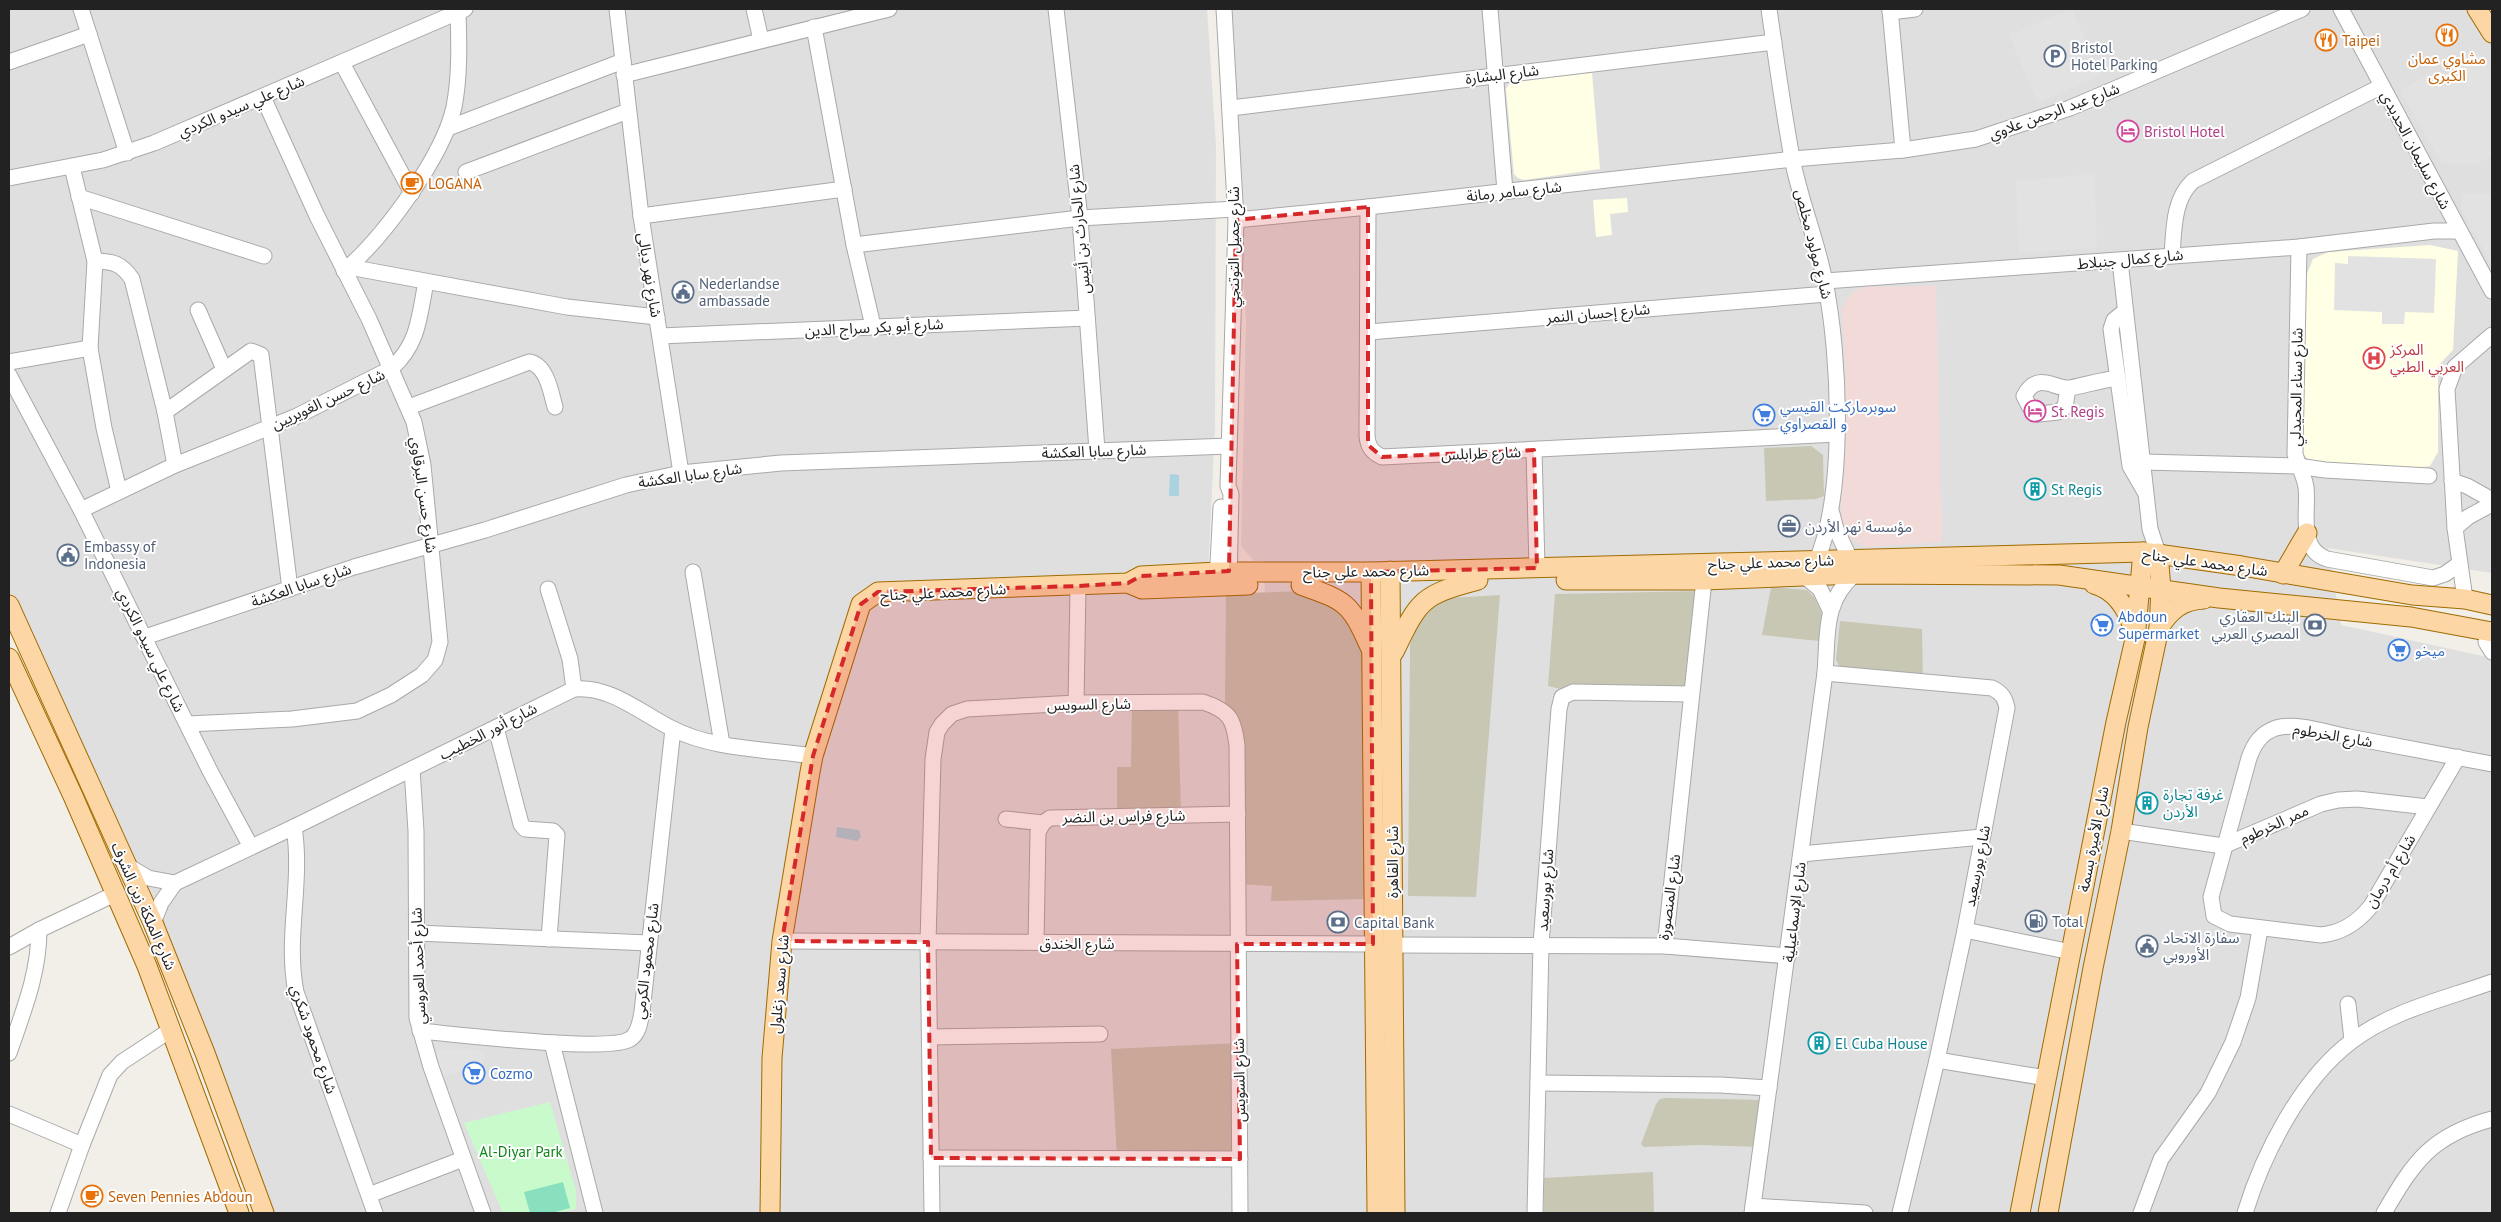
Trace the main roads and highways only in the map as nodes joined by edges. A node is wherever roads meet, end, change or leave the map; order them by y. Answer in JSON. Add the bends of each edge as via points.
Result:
{"nodes":[{"id":1,"x":2477,"y":9,"type":"edge"},
{"id":2,"x":2492,"y":33,"type":"edge"},
{"id":3,"x":2307,"y":533,"type":"road end"},
{"id":4,"x":2150,"y":553,"type":"junction"},
{"id":5,"x":1852,"y":566,"type":"junction"},
{"id":6,"x":1810,"y":569,"type":"junction"},
{"id":7,"x":2283,"y":574,"type":"junction"},
{"id":8,"x":2059,"y":575,"type":"junction"},
{"id":9,"x":1381,"y":577,"type":"junction"},
{"id":10,"x":1223,"y":578,"type":"junction"},
{"id":11,"x":1478,"y":580,"type":"junction"},
{"id":12,"x":1301,"y":585,"type":"junction"},
{"id":13,"x":2141,"y":585,"type":"junction"},
{"id":14,"x":2161,"y":589,"type":"junction"},
{"id":15,"x":2412,"y":595,"type":"junction"},
{"id":16,"x":2219,"y":598,"type":"junction"},
{"id":17,"x":9,"y":605,"type":"edge"},
{"id":18,"x":2492,"y":605,"type":"edge"},
{"id":19,"x":2492,"y":618,"type":"edge"},
{"id":20,"x":2158,"y":633,"type":"junction"},
{"id":21,"x":2135,"y":639,"type":"junction"},
{"id":22,"x":2491,"y":642,"type":"edge"},
{"id":23,"x":1392,"y":655,"type":"junction"},
{"id":24,"x":1373,"y":656,"type":"junction"},
{"id":25,"x":9,"y":658,"type":"edge"},
{"id":26,"x":813,"y":756,"type":"joint"},
{"id":27,"x":237,"y":1212,"type":"edge"},
{"id":28,"x":264,"y":1213,"type":"edge"},
{"id":29,"x":770,"y":1213,"type":"edge"},
{"id":30,"x":1377,"y":1213,"type":"edge"},
{"id":31,"x":1395,"y":1213,"type":"edge"},
{"id":32,"x":2020,"y":1213,"type":"edge"},
{"id":33,"x":2048,"y":1213,"type":"edge"}],
"edges":[{"from":1,"to":2,"type":"main road"},
{"from":3,"to":7,"type":"main road"},
{"from":4,"to":5,"type":"main road","name":"شارع محمد علي جناح"},
{"from":4,"to":7,"type":"main road","name":"شارع محمد علي جناح"},
{"from":4,"to":13,"type":"main road","name":"شارع الأميرة بسمة"},
{"from":4,"to":14,"type":"main road","name":"شارع الأميرة بسمة"},
{"from":5,"to":6,"type":"main road","name":"شارع محمد علي جناح"},
{"from":5,"to":8,"type":"main road","name":"شارع محمد علي جناح"},
{"from":6,"to":9,"type":"main road","name":"شارع محمد علي جناح","via":[[1537,568]]},
{"from":6,"to":11,"type":"main road","name":"شارع محمد علي جناح","via":[[1704,580]]},
{"from":7,"to":15,"type":"main road","name":"شارع محمد علي جناح"},
{"from":8,"to":13,"type":"main road","name":"شارع محمد علي جناح"},
{"from":8,"to":21,"type":"main road","via":[[2109,591],[2125,608]]},
{"from":9,"to":10,"type":"main road","name":"شارع محمد علي جناح"},
{"from":9,"to":11,"type":"main road","name":"شارع محمد علي جناح"},
{"from":9,"to":12,"type":"main road","name":"شارع محمد علي جناح"},
{"from":9,"to":23,"type":"main road","name":"شارع القاهرة"},
{"from":9,"to":24,"type":"main road","name":"شارع القاهرة"},
{"from":10,"to":12,"type":"main road","name":"شارع محمد علي جناح"},
{"from":10,"to":26,"type":"main road","name":"شارع محمد علي جناح","via":[[1142,589],[1128,583],[878,592],[860,604]]},
{"from":11,"to":23,"type":"main road","via":[[1445,588],[1423,600]]},
{"from":12,"to":24,"type":"main road","via":[[1346,604],[1357,617]]},
{"from":13,"to":14,"type":"main road","name":"شارع محمد علي جناح"},
{"from":13,"to":21,"type":"main road","name":"شارع الأميرة بسمة"},
{"from":14,"to":16,"type":"main road","name":"شارع محمد علي جناح"},
{"from":14,"to":20,"type":"main road","name":"شارع الأميرة بسمة"},
{"from":15,"to":18,"type":"main road","name":"شارع محمد علي جناح","via":[[2465,599]]},
{"from":15,"to":19,"type":"main road","name":"شارع محمد علي جناح","via":[[2439,607]]},
{"from":16,"to":20,"type":"main road","via":[[2197,599],[2175,608],[2168,613]]},
{"from":16,"to":22,"type":"main road","name":"شارع محمد علي جناح","via":[[2410,617]]},
{"from":17,"to":28,"type":"main road","name":"شارع الملكة زين الشرف","via":[[153,923]]},
{"from":20,"to":33,"type":"main road","name":"شارع الأميرة بسمة"},
{"from":21,"to":32,"type":"main road","name":"شارع الأميرة بسمة"},
{"from":23,"to":31,"type":"main road","name":"شارع القاهرة"},
{"from":24,"to":30,"type":"main road","name":"شارع القاهرة"},
{"from":25,"to":27,"type":"main road","name":"شارع الملكة زين الشرف","via":[[116,893],[172,1029]]},
{"from":26,"to":29,"type":"main road","name":"شارع سعد زغلول","via":[[782,941],[772,1058]]}]}
